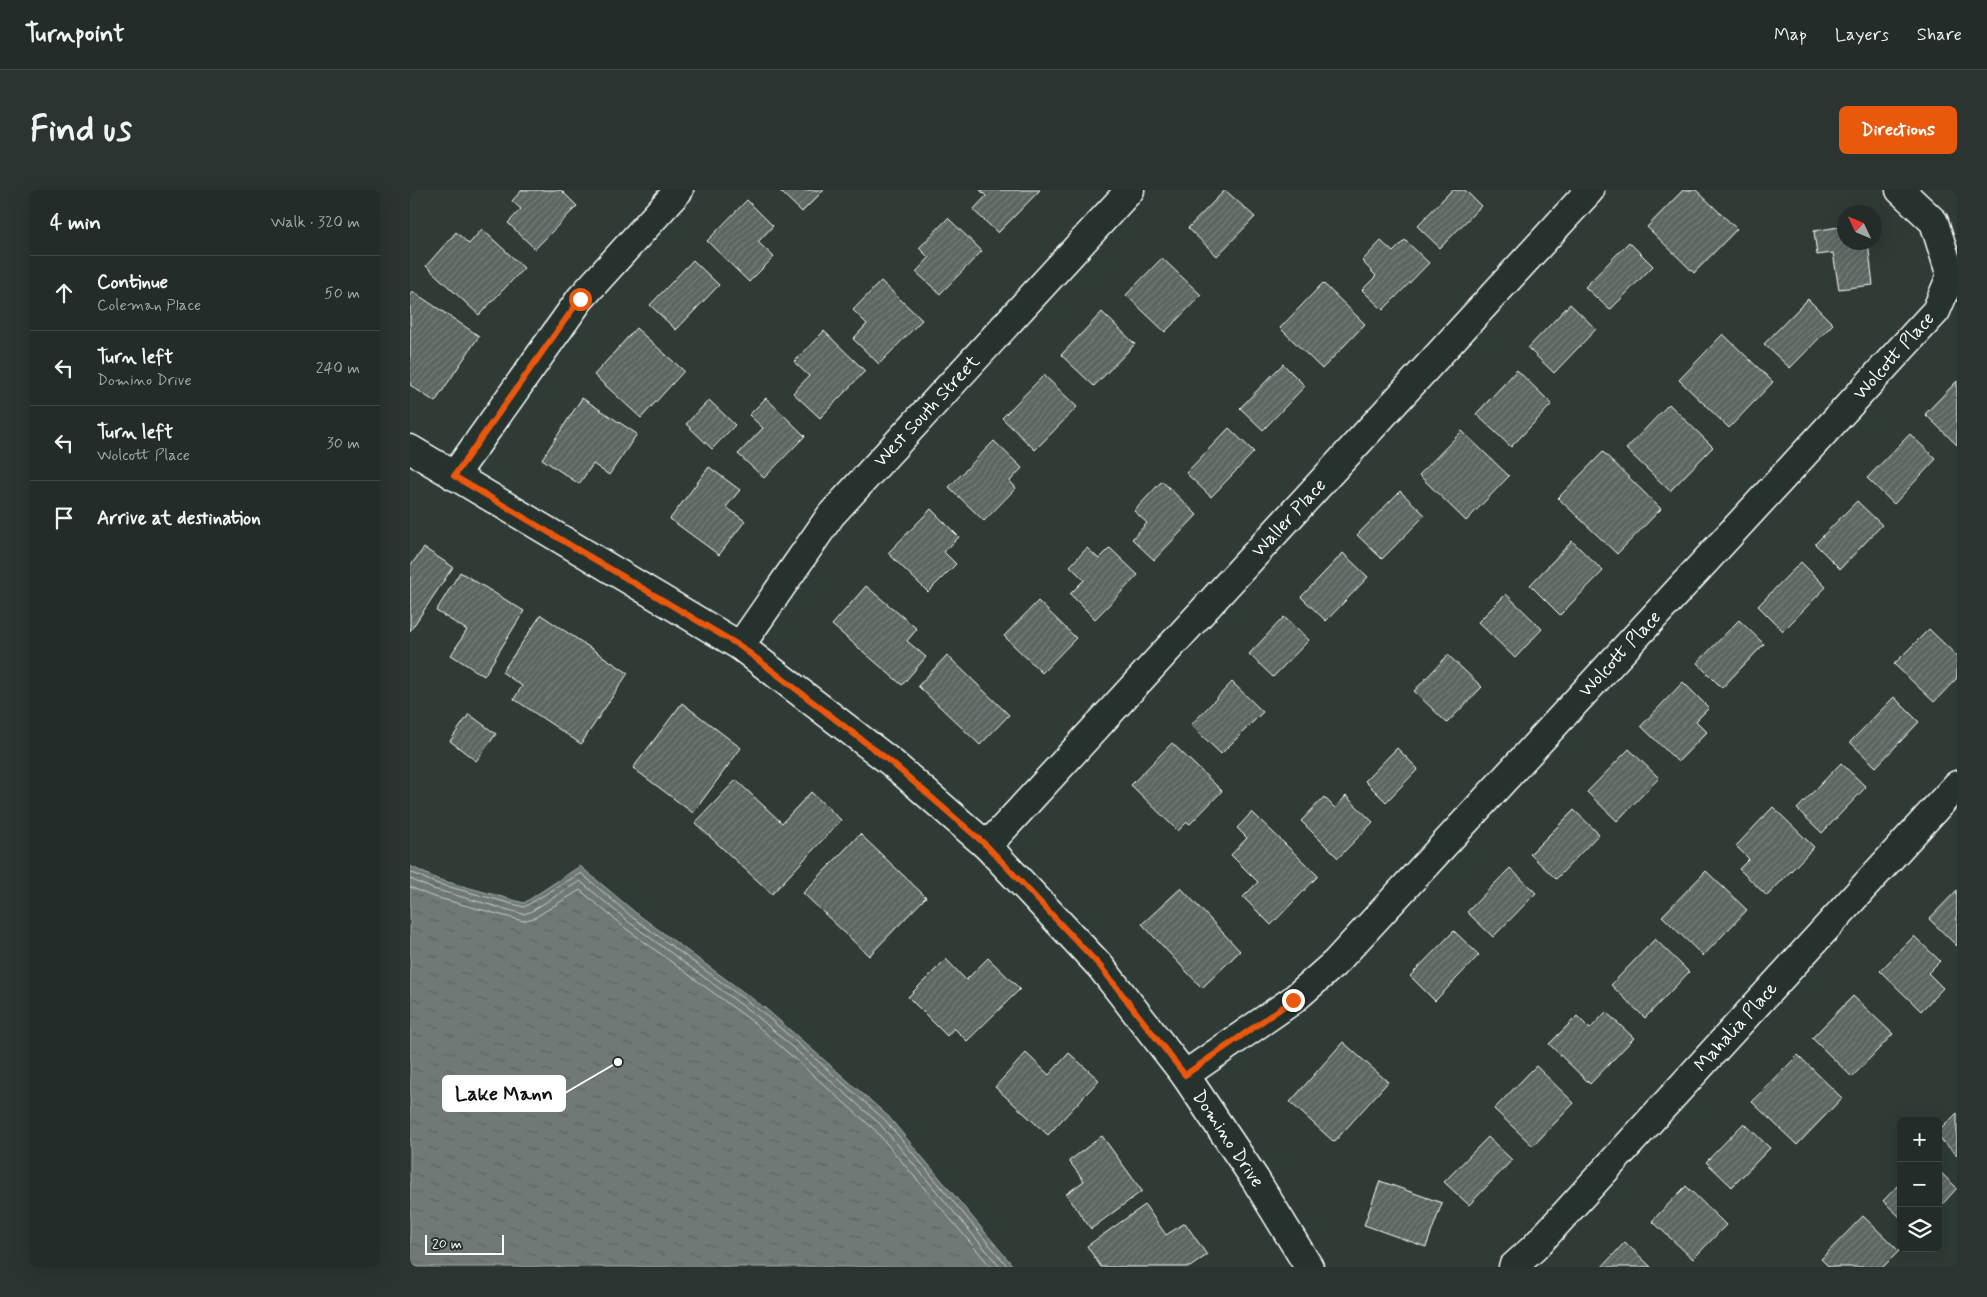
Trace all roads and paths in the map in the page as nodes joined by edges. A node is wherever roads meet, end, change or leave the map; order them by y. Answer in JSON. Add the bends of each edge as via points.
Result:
{"nodes":[{"id":1,"x":679,"y":190,"type":"edge"},
{"id":2,"x":1130,"y":190,"type":"edge"},
{"id":3,"x":1590,"y":190,"type":"edge"},
{"id":4,"x":1900,"y":190,"type":"edge"},
{"id":5,"x":410,"y":449,"type":"edge"},
{"id":6,"x":454,"y":476,"type":"junction"},
{"id":7,"x":740,"y":646,"type":"junction"},
{"id":8,"x":1957,"y":785,"type":"edge"},
{"id":9,"x":987,"y":846,"type":"junction"},
{"id":10,"x":1185,"y":1075,"type":"junction"},
{"id":11,"x":1309,"y":1267,"type":"edge"},
{"id":12,"x":1512,"y":1267,"type":"edge"}],
"edges":[{"from":1,"to":6,"type":"street","via":[[580,299]]},
{"from":2,"to":7,"type":"street","name":"West South Street","via":[[831,515]]},
{"from":3,"to":9,"type":"street","name":"Waller Place"},
{"from":4,"to":10,"type":"street","name":"Wolcott Place","via":[[1934,222],[1951,276],[1936,311],[1335,962],[1293,1000]]},
{"from":5,"to":6,"type":"street","name":"Domino Drive"},
{"from":6,"to":7,"type":"street","name":"Domino Drive"},
{"from":7,"to":9,"type":"street","name":"Domino Drive","via":[[892,763]]},
{"from":8,"to":12,"type":"street","name":"Mahalia Place","via":[[1534,1248]]},
{"from":9,"to":10,"type":"street","name":"Domino Drive","via":[[1100,966]]},
{"from":10,"to":11,"type":"street","name":"Domino Drive"}]}
